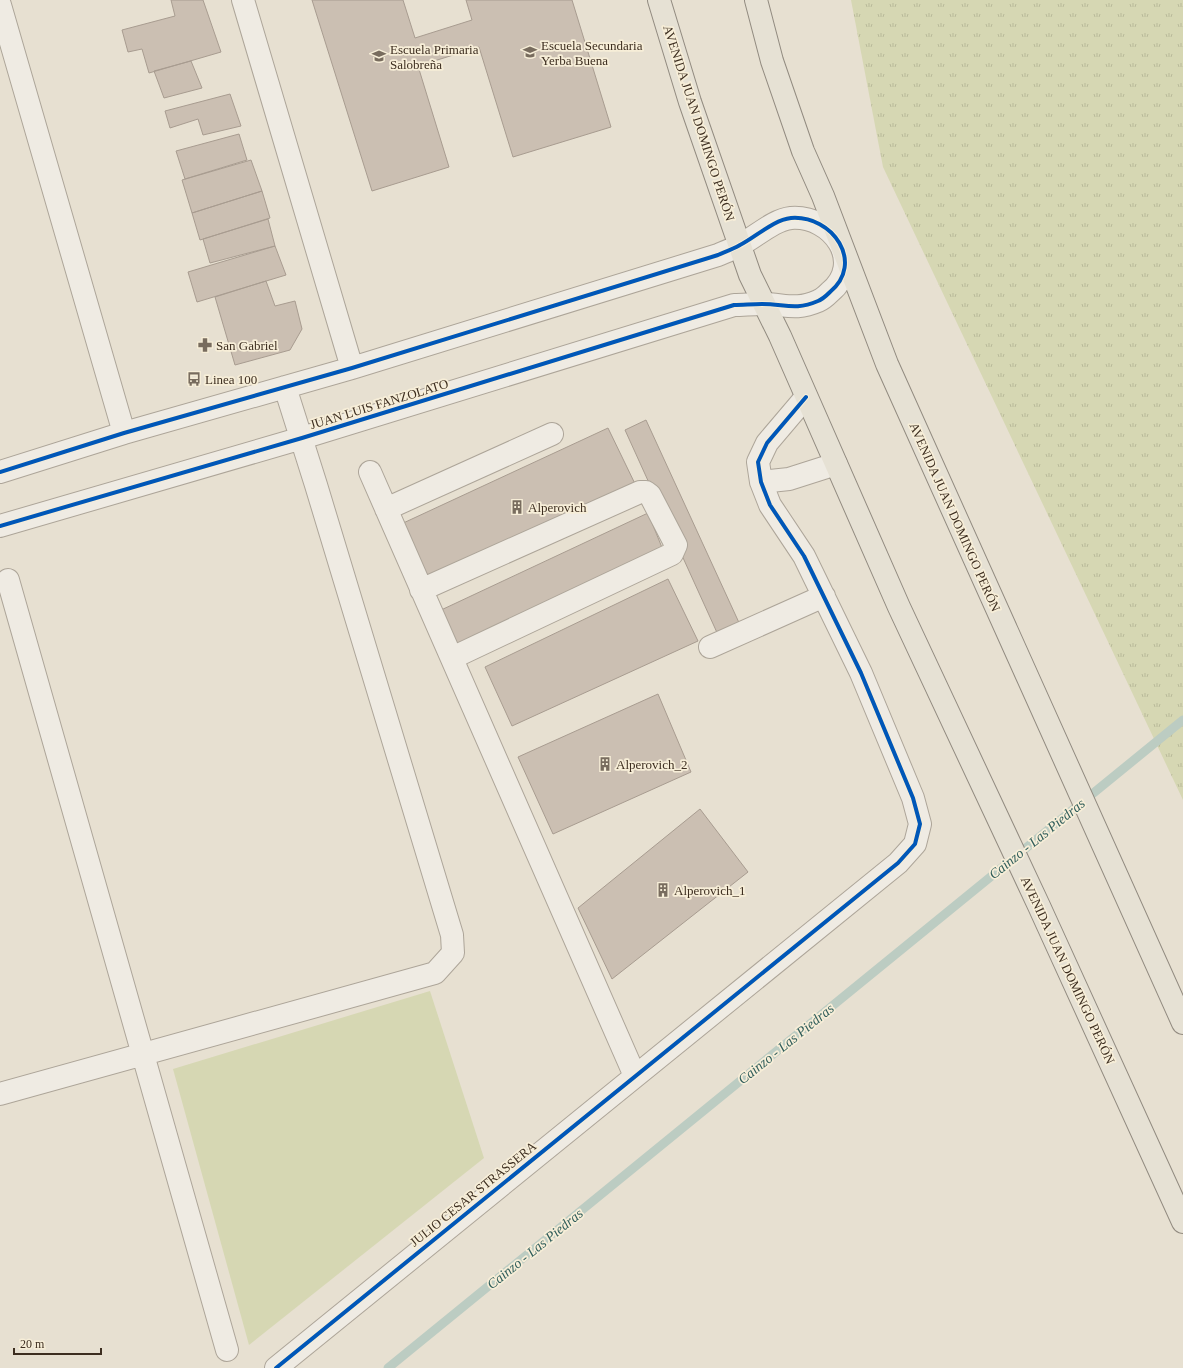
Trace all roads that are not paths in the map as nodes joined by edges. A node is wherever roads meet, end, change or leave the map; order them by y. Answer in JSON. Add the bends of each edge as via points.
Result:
{"nodes":[{"id":1,"x":243,"y":0,"type":"edge"},
{"id":2,"x":659,"y":0,"type":"edge"},
{"id":3,"x":756,"y":0,"type":"edge"},
{"id":4,"x":0,"y":5,"type":"edge"},
{"id":5,"x":740,"y":246,"type":"junction"},
{"id":6,"x":843,"y":249,"type":"junction"},
{"id":7,"x":763,"y":304,"type":"junction"},
{"id":8,"x":352,"y":368,"type":"junction"},
{"id":9,"x":285,"y":387,"type":"junction"},
{"id":10,"x":806,"y":397,"type":"junction"},
{"id":11,"x":124,"y":433,"type":"junction"},
{"id":12,"x":552,"y":434,"type":"dead end"},
{"id":13,"x":302,"y":438,"type":"junction"},
{"id":14,"x":836,"y":464,"type":"junction"},
{"id":15,"x":0,"y":472,"type":"edge"},
{"id":16,"x":370,"y":472,"type":"dead end"},
{"id":17,"x":761,"y":482,"type":"junction"},
{"id":18,"x":386,"y":509,"type":"junction"},
{"id":19,"x":0,"y":526,"type":"edge"},
{"id":20,"x":8,"y":580,"type":"dead end"},
{"id":21,"x":421,"y":590,"type":"junction"},
{"id":22,"x":824,"y":596,"type":"junction"},
{"id":23,"x":710,"y":647,"type":"dead end"},
{"id":24,"x":452,"y":658,"type":"junction"},
{"id":25,"x":1183,"y":1023,"type":"edge"},
{"id":26,"x":143,"y":1054,"type":"junction"},
{"id":27,"x":635,"y":1076,"type":"junction"},
{"id":28,"x":0,"y":1094,"type":"edge"},
{"id":29,"x":1183,"y":1222,"type":"edge"},
{"id":30,"x":227,"y":1350,"type":"dead end"},
{"id":31,"x":276,"y":1368,"type":"edge"}],
"edges":[{"from":1,"to":8,"type":"street"},
{"from":2,"to":5,"type":"main road","name":"AVENIDA JUAN DOMINGO PERÓN","via":[[690,102]]},
{"from":3,"to":6,"type":"main road","name":"AVENIDA JUAN DOMINGO PERÓN","via":[[772,61],[803,151]]},
{"from":4,"to":11,"type":"street"},
{"from":5,"to":6,"type":"street","via":[[789,218],[806,218],[822,223],[835,235]]},
{"from":5,"to":7,"type":"main road"},
{"from":5,"to":8,"type":"street"},
{"from":6,"to":7,"type":"street","via":[[845,270],[836,287],[820,300],[801,307]]},
{"from":6,"to":25,"type":"main road","name":"AVENIDA JUAN DOMINGO PERÓN","via":[[887,364]]},
{"from":7,"to":10,"type":"main road","name":"AVENIDA JUAN DOMINGO PERÓN","via":[[780,336]]},
{"from":7,"to":13,"type":"street","name":"JUAN LUIS FANZOLATO","via":[[734,305]]},
{"from":8,"to":9,"type":"street"},
{"from":9,"to":11,"type":"street"},
{"from":9,"to":13,"type":"street"},
{"from":10,"to":14,"type":"main road","name":"AVENIDA JUAN DOMINGO PERÓN"},
{"from":10,"to":17,"type":"street","name":"JULIO CESAR STRASSERA","via":[[767,444],[758,462]]},
{"from":11,"to":15,"type":"street"},
{"from":12,"to":18,"type":"street"},
{"from":13,"to":19,"type":"street","name":"JUAN LUIS FANZOLATO"},
{"from":13,"to":26,"type":"street","via":[[452,935],[453,953],[434,973]]},
{"from":14,"to":17,"type":"street","via":[[789,479]]},
{"from":14,"to":29,"type":"main road","name":"AVENIDA JUAN DOMINGO PERÓN","via":[[899,607]]},
{"from":16,"to":18,"type":"street"},
{"from":17,"to":22,"type":"street","name":"JULIO CESAR STRASSERA","via":[[770,505],[804,556]]},
{"from":18,"to":21,"type":"street"},
{"from":20,"to":26,"type":"street"},
{"from":21,"to":24,"type":"street"},
{"from":21,"to":24,"type":"street","via":[[640,492],[650,495],[676,545],[672,554]]},
{"from":22,"to":23,"type":"street"},
{"from":22,"to":27,"type":"street","name":"JULIO CESAR STRASSERA","via":[[861,673],[913,798],[920,824],[915,844],[898,864]]},
{"from":24,"to":27,"type":"street"},
{"from":26,"to":28,"type":"street"},
{"from":26,"to":30,"type":"street"},
{"from":27,"to":31,"type":"street","name":"JULIO CESAR STRASSERA"}]}
